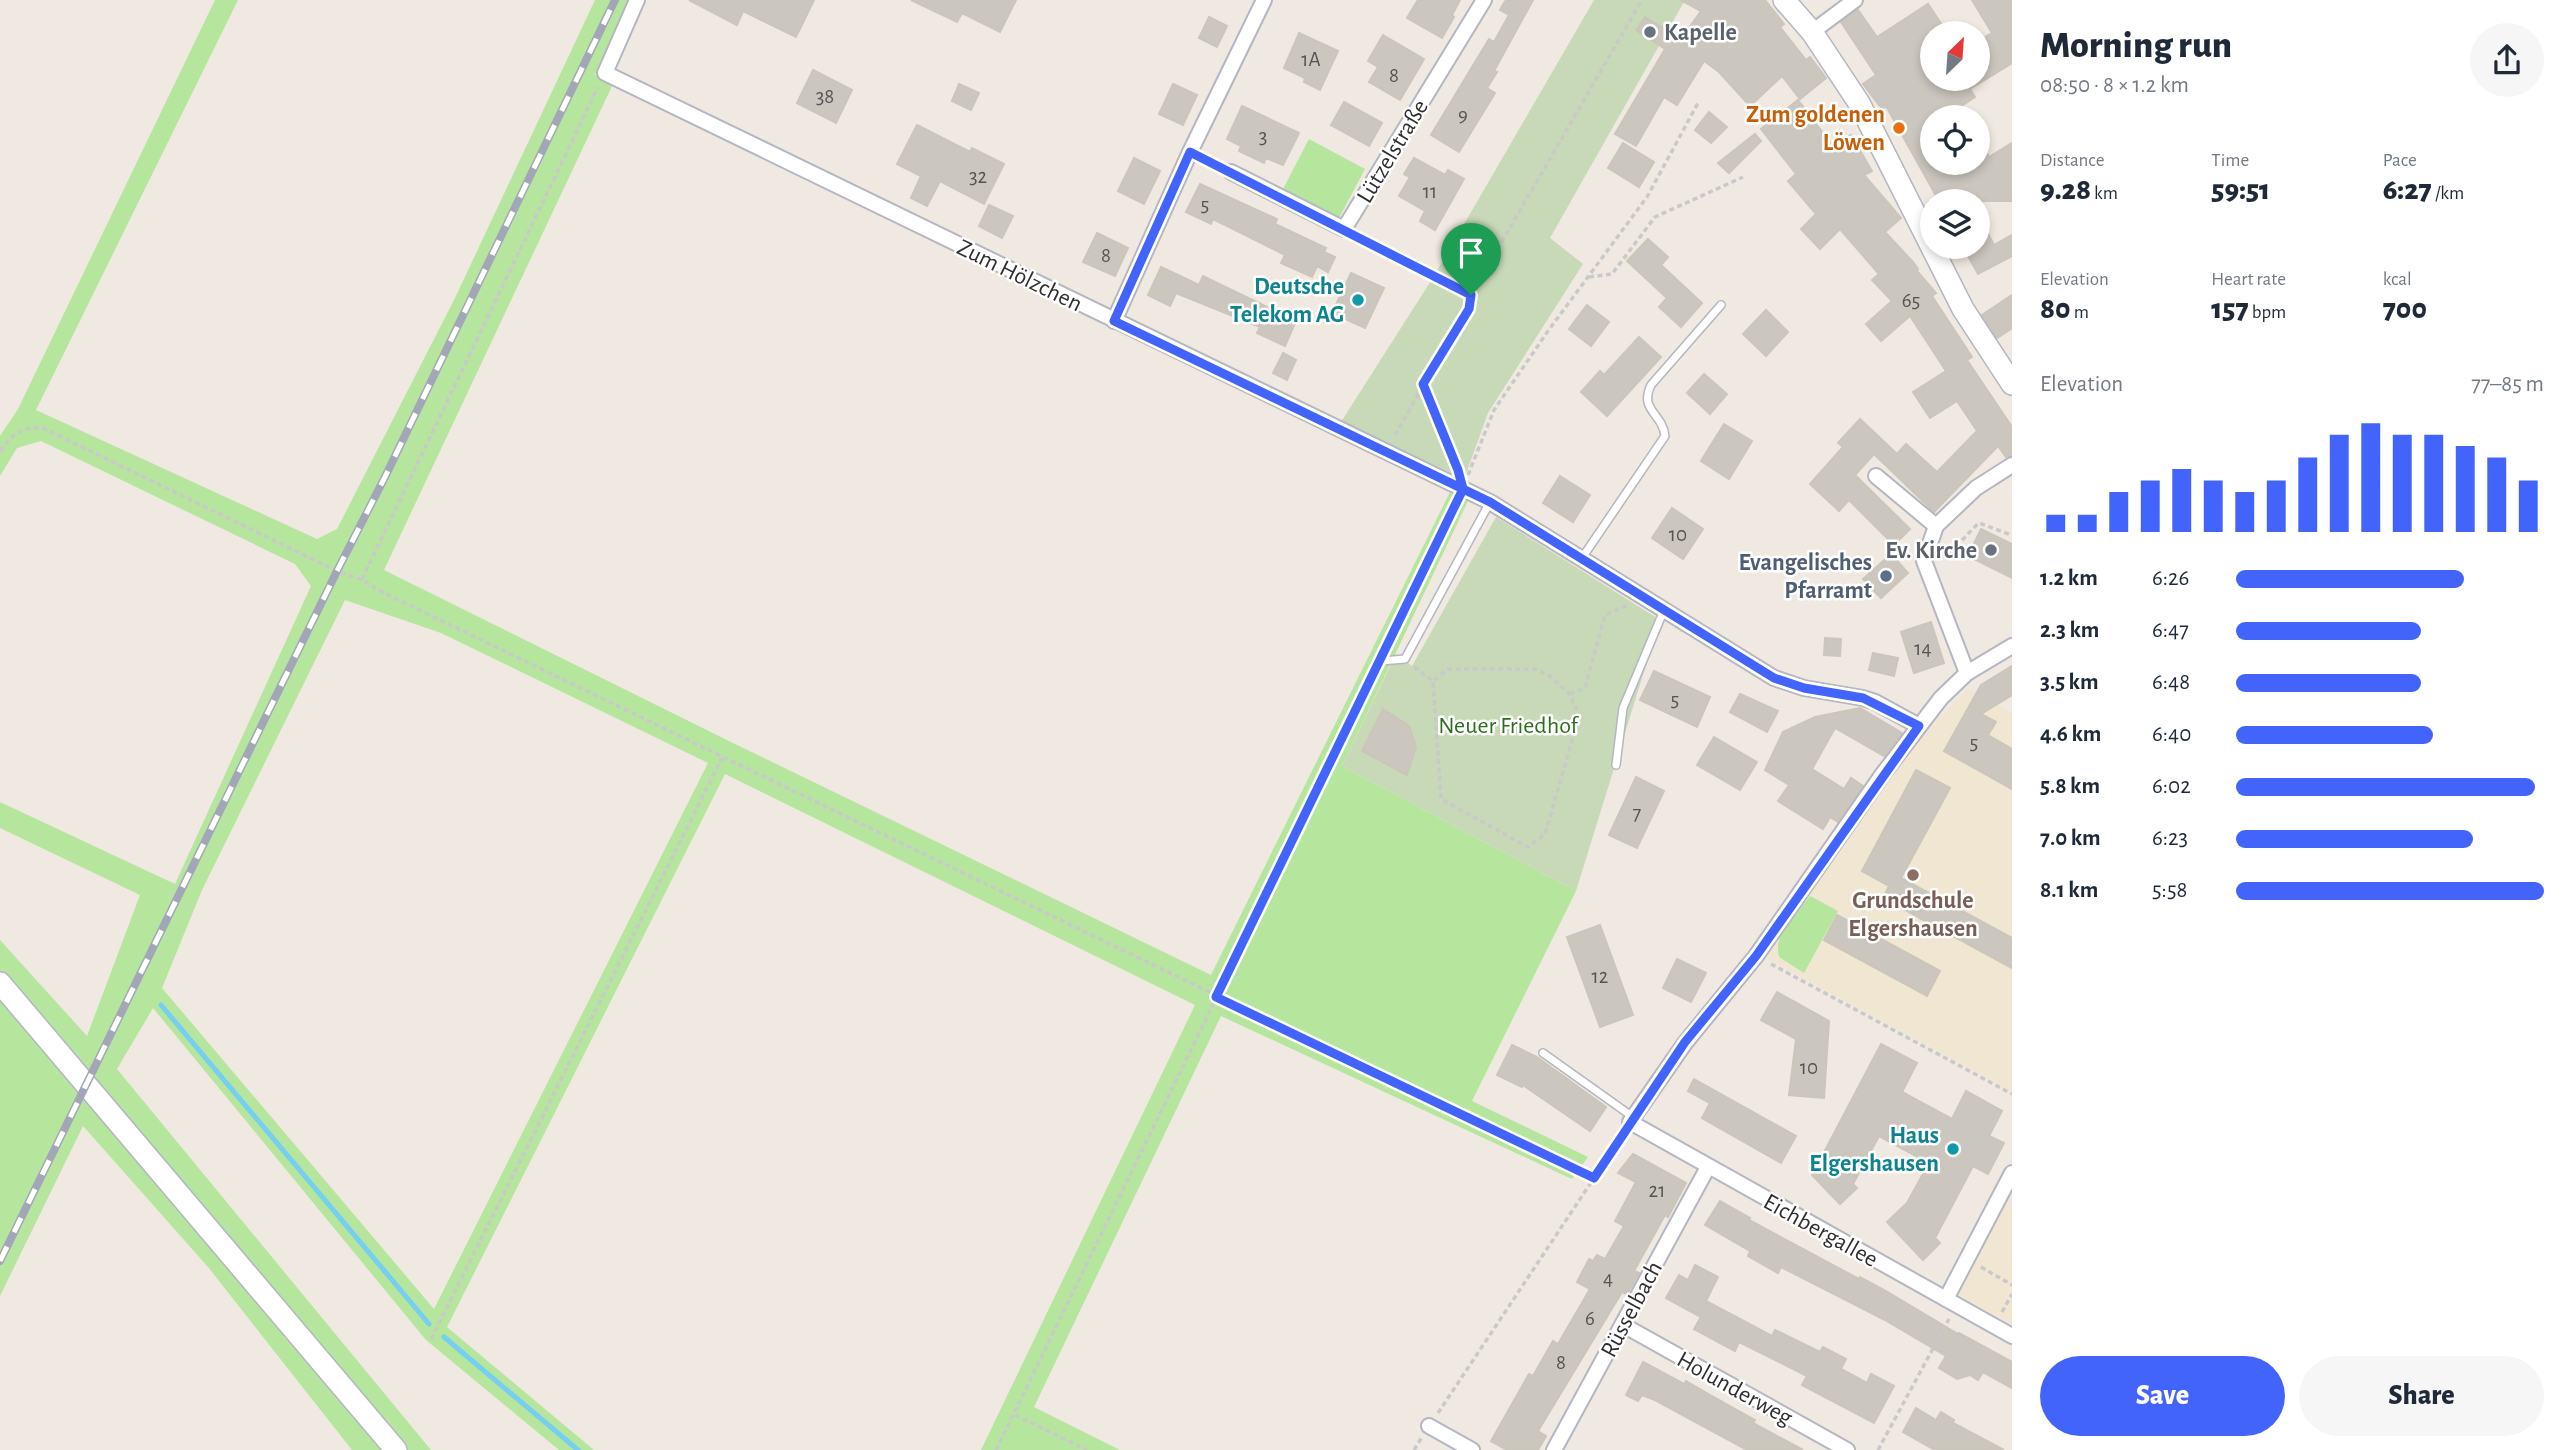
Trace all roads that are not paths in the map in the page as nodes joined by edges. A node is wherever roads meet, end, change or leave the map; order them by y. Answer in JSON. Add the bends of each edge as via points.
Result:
{"nodes":[{"id":1,"x":637,"y":0,"type":"edge"},
{"id":2,"x":1264,"y":0,"type":"edge"},
{"id":3,"x":1484,"y":0,"type":"edge"},
{"id":4,"x":1784,"y":0,"type":"edge"},
{"id":5,"x":1855,"y":0,"type":"edge"},
{"id":6,"x":1812,"y":32,"type":"junction"},
{"id":7,"x":1231,"y":172,"type":"road end"},
{"id":8,"x":1721,"y":305,"type":"dead end"},
{"id":9,"x":1114,"y":321,"type":"junction"},
{"id":10,"x":2012,"y":384,"type":"edge"},
{"id":11,"x":2012,"y":465,"type":"edge"},
{"id":12,"x":1876,"y":476,"type":"dead end"},
{"id":13,"x":1490,"y":502,"type":"junction"},
{"id":14,"x":1936,"y":526,"type":"junction"},
{"id":15,"x":1582,"y":558,"type":"junction"},
{"id":16,"x":1664,"y":609,"type":"junction"},
{"id":17,"x":2012,"y":646,"type":"edge"},
{"id":18,"x":1381,"y":661,"type":"road end"},
{"id":19,"x":1967,"y":673,"type":"junction"},
{"id":20,"x":1919,"y":726,"type":"junction"},
{"id":21,"x":1616,"y":765,"type":"dead end"},
{"id":22,"x":0,"y":983,"type":"edge"},
{"id":23,"x":1543,"y":1053,"type":"dead end"},
{"id":24,"x":1631,"y":1120,"type":"junction"},
{"id":25,"x":1708,"y":1167,"type":"junction"},
{"id":26,"x":2012,"y":1173,"type":"edge"},
{"id":27,"x":1952,"y":1302,"type":"junction"},
{"id":28,"x":1623,"y":1325,"type":"junction"},
{"id":29,"x":2012,"y":1336,"type":"edge"},
{"id":30,"x":1429,"y":1426,"type":"road end"},
{"id":31,"x":396,"y":1450,"type":"edge"},
{"id":32,"x":1472,"y":1450,"type":"edge"},
{"id":33,"x":1554,"y":1450,"type":"edge"},
{"id":34,"x":1847,"y":1450,"type":"edge"}],
"edges":[{"from":1,"to":9,"type":"street","name":"Zum Hölzchen","via":[[605,73]]},
{"from":2,"to":9,"type":"street"},
{"from":3,"to":7,"type":"street","name":"Lützelstraße","via":[[1344,229]]},
{"from":4,"to":6,"type":"main road"},
{"from":5,"to":6,"type":"street"},
{"from":6,"to":10,"type":"main road","via":[[1859,103],[1963,309]]},
{"from":8,"to":15,"type":"lane","via":[[1651,385],[1648,406],[1664,425],[1665,436]]},
{"from":9,"to":13,"type":"street","name":"Zum Hölzchen"},
{"from":11,"to":14,"type":"street","via":[[1976,488]]},
{"from":12,"to":14,"type":"street"},
{"from":13,"to":15,"type":"street","name":"Zum Hölzchen"},
{"from":13,"to":18,"type":"lane","via":[[1405,659]]},
{"from":14,"to":19,"type":"street","via":[[1924,561]]},
{"from":15,"to":16,"type":"street","name":"Zum Hölzchen"},
{"from":16,"to":20,"type":"street","name":"Zum Hölzchen","via":[[1774,678],[1863,698]]},
{"from":16,"to":21,"type":"lane","via":[[1623,708]]},
{"from":17,"to":19,"type":"street"},
{"from":19,"to":20,"type":"street"},
{"from":20,"to":24,"type":"street","via":[[1756,956],[1685,1042]]},
{"from":22,"to":31,"type":"main road"},
{"from":23,"to":24,"type":"lane"},
{"from":24,"to":25,"type":"street","name":"Eichbergallee"},
{"from":25,"to":27,"type":"street","name":"Eichbergallee"},
{"from":25,"to":28,"type":"street","name":"Rüsselbach"},
{"from":26,"to":27,"type":"street","via":[[1966,1260]]},
{"from":27,"to":29,"type":"street","name":"Eichbergallee"},
{"from":28,"to":33,"type":"street","name":"Rüsselbach"},
{"from":28,"to":34,"type":"street","name":"Holunderweg"},
{"from":30,"to":32,"type":"street"}]}
